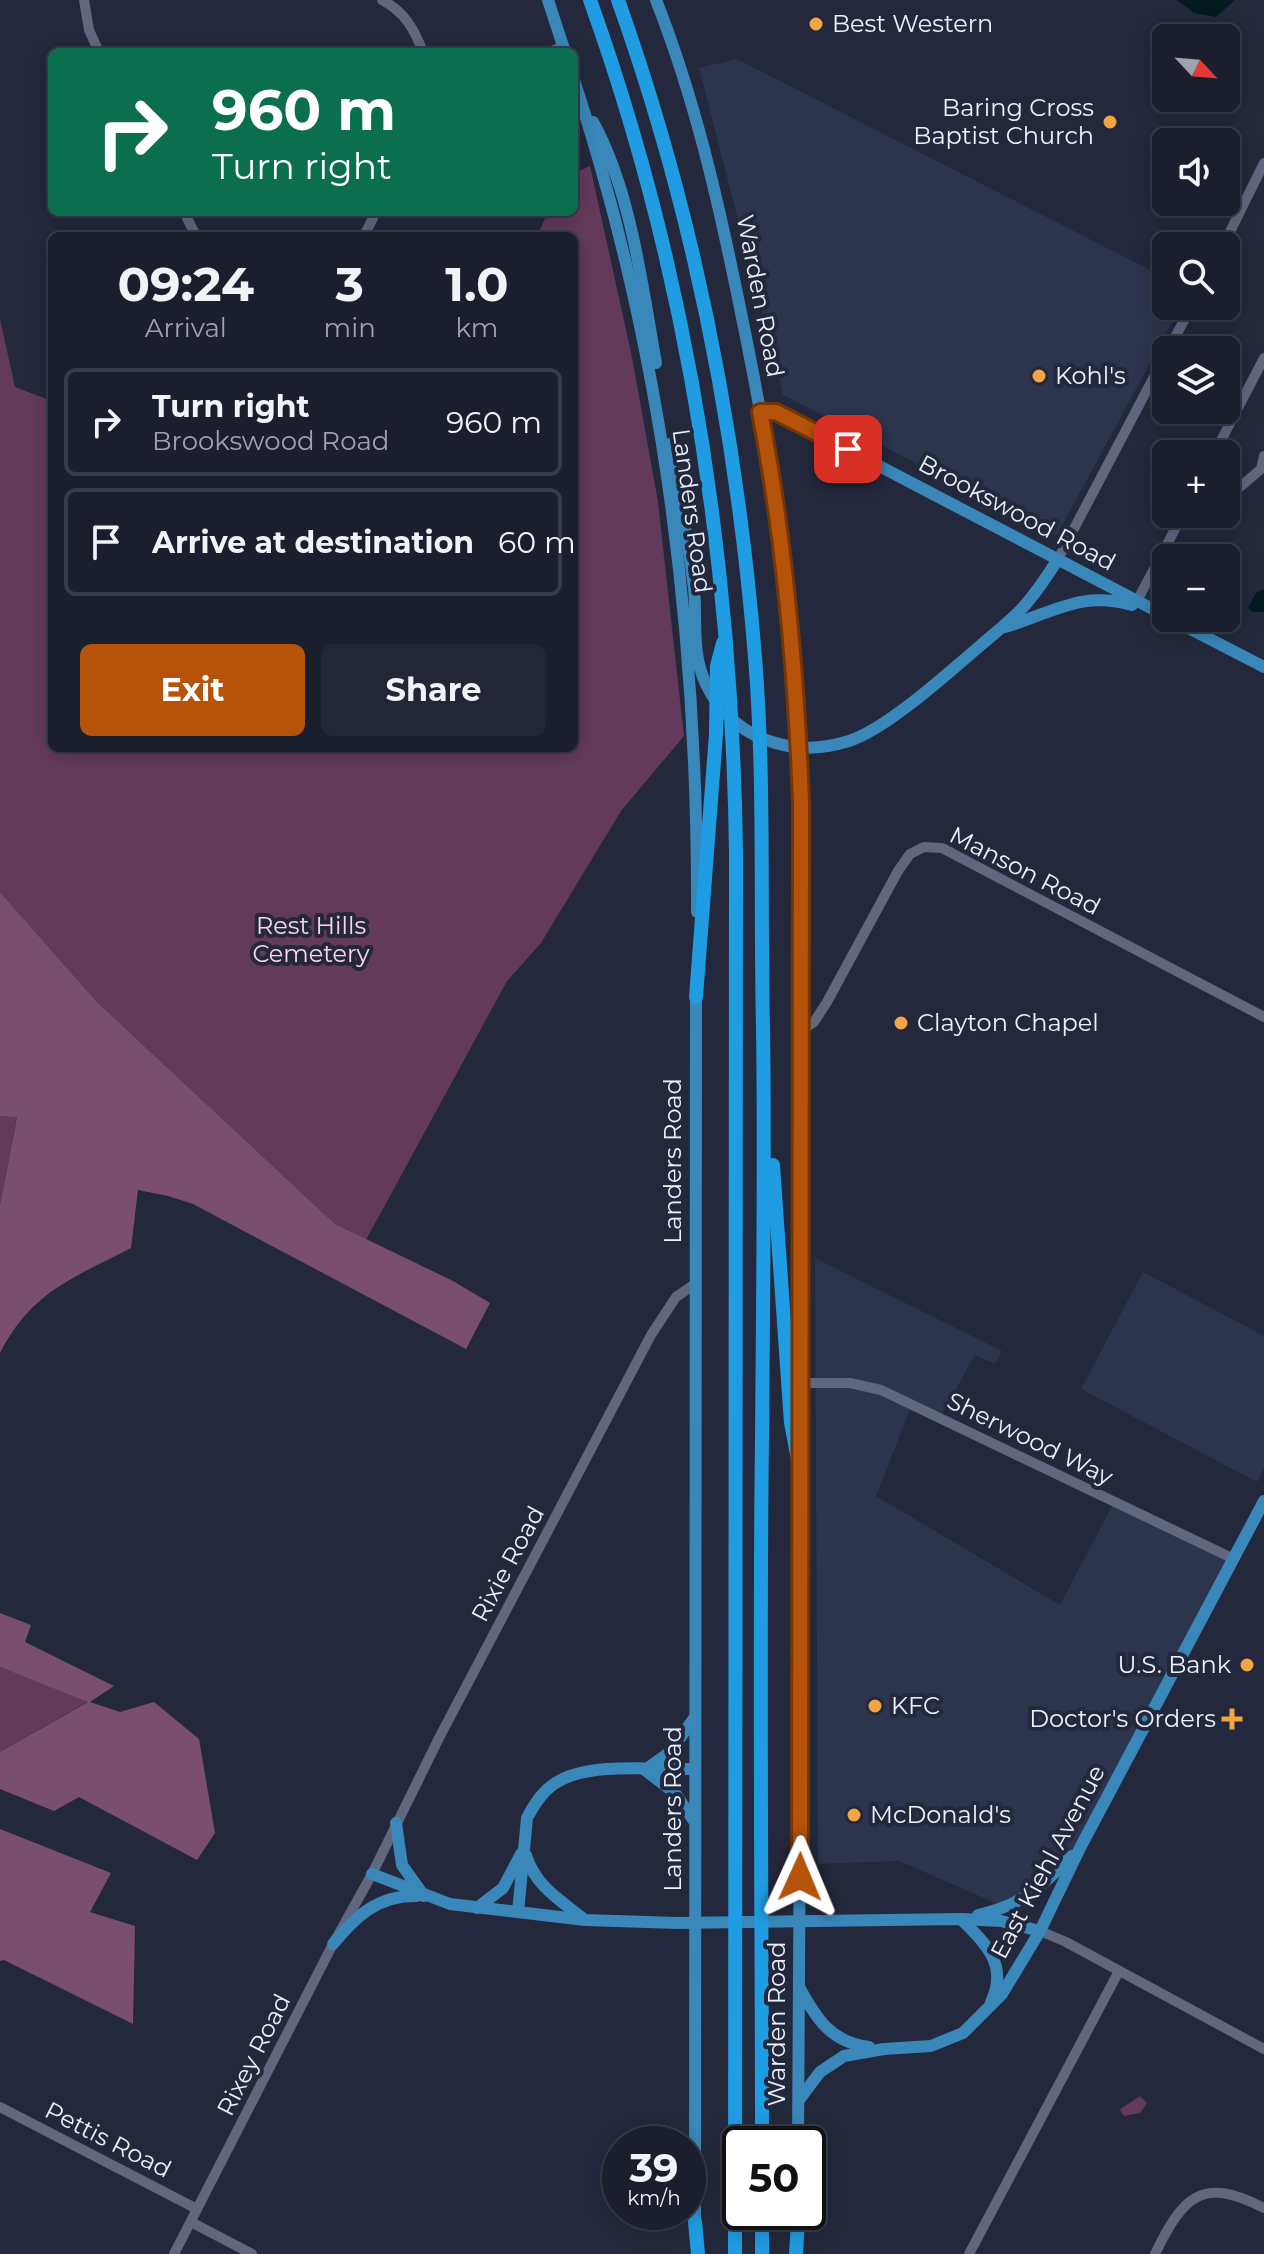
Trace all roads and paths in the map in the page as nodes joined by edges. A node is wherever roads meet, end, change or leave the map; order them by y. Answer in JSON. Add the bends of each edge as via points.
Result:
{"nodes":[{"id":1,"x":84,"y":0,"type":"edge"},
{"id":2,"x":382,"y":0,"type":"edge"},
{"id":3,"x":548,"y":0,"type":"edge"},
{"id":4,"x":590,"y":0,"type":"edge"},
{"id":5,"x":618,"y":0,"type":"edge"},
{"id":6,"x":656,"y":0,"type":"edge"},
{"id":7,"x":97,"y":48,"type":"edge"},
{"id":8,"x":421,"y":48,"type":"edge"},
{"id":9,"x":564,"y":48,"type":"edge"},
{"id":10,"x":578,"y":93,"type":"edge"},
{"id":11,"x":581,"y":102,"type":"junction"},
{"id":12,"x":1264,"y":163,"type":"edge"},
{"id":13,"x":1230,"y":232,"type":"edge"},
{"id":14,"x":1264,"y":358,"type":"edge"},
{"id":15,"x":1152,"y":380,"type":"edge"},
{"id":16,"x":760,"y":412,"type":"junction"},
{"id":17,"x":1221,"y":440,"type":"edge"},
{"id":18,"x":1264,"y":456,"type":"edge"},
{"id":19,"x":1240,"y":487,"type":"edge"},
{"id":20,"x":1176,"y":528,"type":"edge"},
{"id":21,"x":1058,"y":559,"type":"junction"},
{"id":22,"x":1137,"y":601,"type":"junction"},
{"id":23,"x":1152,"y":609,"type":"edge"},
{"id":24,"x":1152,"y":612,"type":"edge"},
{"id":25,"x":1000,"y":629,"type":"junction"},
{"id":26,"x":726,"y":631,"type":"junction"},
{"id":27,"x":1196,"y":632,"type":"edge"},
{"id":28,"x":1264,"y":667,"type":"edge"},
{"id":29,"x":696,"y":997,"type":"junction"},
{"id":30,"x":1264,"y":1017,"type":"edge"},
{"id":31,"x":802,"y":1030,"type":"junction"},
{"id":32,"x":765,"y":1082,"type":"junction"},
{"id":33,"x":695,"y":1284,"type":"junction"},
{"id":34,"x":802,"y":1383,"type":"junction"},
{"id":35,"x":801,"y":1475,"type":"junction"},
{"id":36,"x":1264,"y":1501,"type":"edge"},
{"id":37,"x":1234,"y":1559,"type":"junction"},
{"id":38,"x":695,"y":1717,"type":"junction"},
{"id":39,"x":694,"y":1769,"type":"junction"},
{"id":40,"x":645,"y":1770,"type":"junction"},
{"id":41,"x":396,"y":1823,"type":"junction"},
{"id":42,"x":695,"y":1824,"type":"junction"},
{"id":43,"x":524,"y":1848,"type":"junction"},
{"id":44,"x":1080,"y":1848,"type":"junction"},
{"id":45,"x":372,"y":1874,"type":"junction"},
{"id":46,"x":424,"y":1896,"type":"junction"},
{"id":47,"x":477,"y":1908,"type":"junction"},
{"id":48,"x":518,"y":1912,"type":"junction"},
{"id":49,"x":961,"y":1919,"type":"junction"},
{"id":50,"x":585,"y":1920,"type":"junction"},
{"id":51,"x":1040,"y":1931,"type":"junction"},
{"id":52,"x":333,"y":1944,"type":"junction"},
{"id":53,"x":1119,"y":1971,"type":"junction"},
{"id":54,"x":798,"y":1986,"type":"junction"},
{"id":55,"x":985,"y":2014,"type":"junction"},
{"id":56,"x":884,"y":2049,"type":"junction"},
{"id":57,"x":1264,"y":2049,"type":"edge"},
{"id":58,"x":799,"y":2100,"type":"junction"},
{"id":59,"x":0,"y":2107,"type":"edge"},
{"id":60,"x":695,"y":2126,"type":"edge"},
{"id":61,"x":762,"y":2126,"type":"edge"},
{"id":62,"x":798,"y":2126,"type":"edge"},
{"id":63,"x":1264,"y":2208,"type":"edge"},
{"id":64,"x":197,"y":2209,"type":"junction"},
{"id":65,"x":191,"y":2222,"type":"junction"},
{"id":66,"x":696,"y":2230,"type":"edge"},
{"id":67,"x":762,"y":2230,"type":"edge"},
{"id":68,"x":798,"y":2230,"type":"edge"},
{"id":69,"x":174,"y":2254,"type":"edge"},
{"id":70,"x":252,"y":2254,"type":"edge"},
{"id":71,"x":697,"y":2254,"type":"edge"},
{"id":72,"x":735,"y":2254,"type":"edge"},
{"id":73,"x":762,"y":2254,"type":"edge"},
{"id":74,"x":797,"y":2254,"type":"edge"},
{"id":75,"x":969,"y":2254,"type":"edge"},
{"id":76,"x":1155,"y":2254,"type":"edge"}],
"edges":[{"from":1,"to":7,"type":"street"},
{"from":2,"to":8,"type":"street","via":[[410,22]]},
{"from":3,"to":9,"type":"main road"},
{"from":4,"to":26,"type":"highway","via":[[629,120],[676,304],[707,468]]},
{"from":5,"to":32,"type":"highway","via":[[689,243],[739,513],[761,763]]},
{"from":6,"to":16,"type":"main road","name":"Warden Road","via":[[681,65],[719,199]]},
{"from":10,"to":11,"type":"main road","name":"Landers Road"},
{"from":11,"to":25,"type":"main road","via":[[605,144],[643,286],[694,590],[697,651],[704,682],[723,712],[747,732],[785,748],[850,741],[944,676]]},
{"from":11,"to":29,"type":"main road","name":"Landers Road","via":[[635,305],[670,507],[693,726]]},
{"from":12,"to":13,"type":"street"},
{"from":14,"to":17,"type":"street"},
{"from":15,"to":21,"type":"street"},
{"from":16,"to":21,"type":"main road","name":"Brookswood Road","via":[[776,412]]},
{"from":16,"to":31,"type":"main road","name":"Warden Road","via":[[795,670]]},
{"from":18,"to":19,"type":"street","via":[[1261,469]]},
{"from":20,"to":22,"type":"street"},
{"from":21,"to":22,"type":"main road","name":"Brookswood Road"},
{"from":21,"to":25,"type":"main road"},
{"from":22,"to":23,"type":"main road","name":"Brookswood Road"},
{"from":24,"to":25,"type":"main road","via":[[1112,599],[1083,599]]},
{"from":26,"to":29,"type":"highway","via":[[717,666]]},
{"from":26,"to":72,"type":"highway","via":[[736,852]]},
{"from":27,"to":28,"type":"main road","name":"Brookswood Road"},
{"from":29,"to":33,"type":"main road","name":"Landers Road"},
{"from":30,"to":31,"type":"street","name":"Manson Road","via":[[934,846],[917,850],[904,863],[827,1002]]},
{"from":31,"to":34,"type":"main road","name":"Warden Road"},
{"from":32,"to":35,"type":"highway","via":[[791,1423]]},
{"from":32,"to":61,"type":"highway"},
{"from":33,"to":38,"type":"main road","name":"Landers Road"},
{"from":33,"to":41,"type":"street","name":"Rixie Road","via":[[676,1297],[651,1335]]},
{"from":34,"to":35,"type":"main road","name":"Warden Road"},
{"from":34,"to":37,"type":"street","name":"Sherwood Way","via":[[850,1383],[881,1390]]},
{"from":35,"to":54,"type":"main road","name":"Warden Road"},
{"from":36,"to":37,"type":"main road","name":"East Kiehl Avenue"},
{"from":37,"to":44,"type":"main road","name":"East Kiehl Avenue"},
{"from":38,"to":39,"type":"main road","name":"Landers Road"},
{"from":38,"to":40,"type":"main road","via":[[670,1752]]},
{"from":39,"to":40,"type":"main road"},
{"from":39,"to":42,"type":"main road","name":"Landers Road"},
{"from":40,"to":42,"type":"main road","via":[[675,1793]]},
{"from":40,"to":43,"type":"main road","via":[[595,1771],[559,1781],[534,1804]]},
{"from":41,"to":45,"type":"street","name":"Rixie Road"},
{"from":41,"to":46,"type":"main road","via":[[402,1865]]},
{"from":42,"to":60,"type":"main road","name":"Landers Road"},
{"from":43,"to":47,"type":"main road","via":[[503,1888]]},
{"from":43,"to":48,"type":"main road"},
{"from":43,"to":50,"type":"main road","via":[[545,1888]]},
{"from":44,"to":49,"type":"main road","via":[[1050,1879],[1007,1908]]},
{"from":44,"to":51,"type":"main road","name":"East Kiehl Avenue"},
{"from":45,"to":46,"type":"main road"},
{"from":45,"to":52,"type":"street","name":"Rixey Road"},
{"from":46,"to":47,"type":"main road"},
{"from":46,"to":52,"type":"main road","via":[[401,1896],[367,1909]]},
{"from":47,"to":48,"type":"main road"},
{"from":48,"to":50,"type":"main road"},
{"from":49,"to":50,"type":"main road"},
{"from":49,"to":51,"type":"main road","via":[[1001,1921]]},
{"from":49,"to":55,"type":"main road","via":[[991,1949],[995,1992]]},
{"from":51,"to":53,"type":"street"},
{"from":51,"to":55,"type":"main road","name":"East Kiehl Avenue"},
{"from":52,"to":64,"type":"street","name":"Rixey Road"},
{"from":53,"to":57,"type":"street"},
{"from":53,"to":75,"type":"street"},
{"from":54,"to":56,"type":"main road","name":"East Kiehl Avenue","via":[[817,2020],[840,2038]]},
{"from":54,"to":58,"type":"main road","name":"Warden Road"},
{"from":55,"to":56,"type":"main road","name":"East Kiehl Avenue","via":[[963,2033],[931,2046]]},
{"from":56,"to":58,"type":"main road","name":"East Kiehl Avenue","via":[[832,2062]]},
{"from":58,"to":62,"type":"main road","name":"Warden Road"},
{"from":59,"to":64,"type":"street","name":"Pettis Road"},
{"from":63,"to":76,"type":"street","via":[[1233,2194],[1200,2196],[1173,2221]]},
{"from":64,"to":65,"type":"street","name":"Rixey Road"},
{"from":65,"to":69,"type":"street","name":"Rixey Road"},
{"from":65,"to":70,"type":"street"},
{"from":66,"to":71,"type":"highway"},
{"from":67,"to":73,"type":"highway"},
{"from":68,"to":74,"type":"highway"}]}
